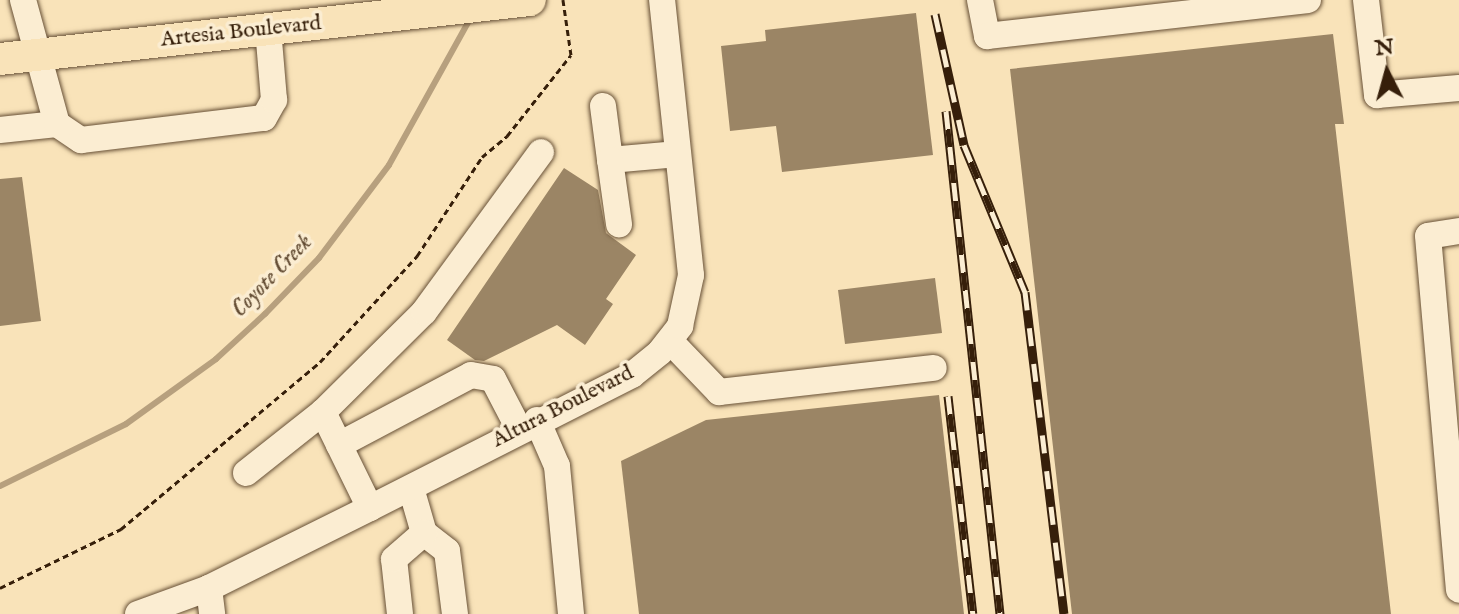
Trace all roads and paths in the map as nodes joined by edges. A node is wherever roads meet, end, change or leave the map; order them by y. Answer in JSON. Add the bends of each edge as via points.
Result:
{"nodes":[{"id":1,"x":23,"y":0,"type":"edge"},
{"id":2,"x":530,"y":0,"type":"edge"},
{"id":3,"x":563,"y":0,"type":"edge"},
{"id":4,"x":662,"y":0,"type":"edge"},
{"id":5,"x":980,"y":0,"type":"edge"},
{"id":6,"x":1308,"y":0,"type":"edge"},
{"id":7,"x":1366,"y":0,"type":"edge"},
{"id":8,"x":268,"y":29,"type":"junction"},
{"id":9,"x":39,"y":55,"type":"junction"},
{"id":10,"x":0,"y":59,"type":"edge"},
{"id":11,"x":1459,"y":88,"type":"edge"},
{"id":12,"x":603,"y":106,"type":"dead end"},
{"id":13,"x":57,"y":124,"type":"junction"},
{"id":14,"x":0,"y":130,"type":"edge"},
{"id":15,"x":541,"y":152,"type":"dead end"},
{"id":16,"x":678,"y":154,"type":"junction"},
{"id":17,"x":610,"y":160,"type":"junction"},
{"id":18,"x":619,"y":224,"type":"dead end"},
{"id":19,"x":1459,"y":231,"type":"edge"},
{"id":20,"x":670,"y":341,"type":"junction"},
{"id":21,"x":934,"y":368,"type":"dead end"},
{"id":22,"x":323,"y":412,"type":"junction"},
{"id":23,"x":528,"y":424,"type":"junction"},
{"id":24,"x":339,"y":445,"type":"junction"},
{"id":25,"x":246,"y":473,"type":"dead end"},
{"id":26,"x":411,"y":488,"type":"junction"},
{"id":27,"x":370,"y":508,"type":"junction"},
{"id":28,"x":424,"y":533,"type":"junction"},
{"id":29,"x":0,"y":588,"type":"edge"},
{"id":30,"x":1459,"y":590,"type":"edge"},
{"id":31,"x":211,"y":601,"type":"edge"},
{"id":32,"x":138,"y":614,"type":"edge"},
{"id":33,"x":400,"y":614,"type":"edge"},
{"id":34,"x":455,"y":614,"type":"edge"},
{"id":35,"x":571,"y":614,"type":"edge"}],
"edges":[{"from":1,"to":9,"type":"street"},
{"from":2,"to":8,"type":"main road","name":"Artesia Boulevard"},
{"from":3,"to":29,"type":"path","via":[[571,55],[507,136],[482,157],[417,256],[320,362],[121,529]]},
{"from":4,"to":16,"type":"street","name":"Altura Boulevard"},
{"from":5,"to":6,"type":"street","via":[[987,36]]},
{"from":7,"to":11,"type":"street","via":[[1377,95]]},
{"from":8,"to":9,"type":"main road","name":"Artesia Boulevard"},
{"from":8,"to":13,"type":"street","via":[[274,100],[264,118],[81,140]]},
{"from":9,"to":10,"type":"main road","name":"Artesia Boulevard"},
{"from":9,"to":13,"type":"street"},
{"from":12,"to":17,"type":"street"},
{"from":13,"to":14,"type":"street"},
{"from":15,"to":22,"type":"street","via":[[424,312]]},
{"from":16,"to":17,"type":"street"},
{"from":16,"to":20,"type":"street","name":"Altura Boulevard","via":[[691,275],[686,310]]},
{"from":17,"to":18,"type":"street"},
{"from":19,"to":30,"type":"street","via":[[1428,236]]},
{"from":20,"to":21,"type":"street","via":[[719,392]]},
{"from":20,"to":23,"type":"street","name":"Altura Boulevard","via":[[632,375]]},
{"from":22,"to":24,"type":"street"},
{"from":22,"to":25,"type":"street"},
{"from":23,"to":24,"type":"street","via":[[493,379],[471,375]]},
{"from":23,"to":26,"type":"street","name":"Altura Boulevard"},
{"from":23,"to":35,"type":"street","via":[[557,466]]},
{"from":24,"to":27,"type":"street"},
{"from":26,"to":27,"type":"street","name":"Altura Boulevard"},
{"from":26,"to":28,"type":"street"},
{"from":27,"to":31,"type":"street","name":"Altura Boulevard"},
{"from":28,"to":33,"type":"street","via":[[395,554]]},
{"from":28,"to":34,"type":"street","via":[[447,551]]},
{"from":31,"to":32,"type":"street","name":"Altura Boulevard"}]}
